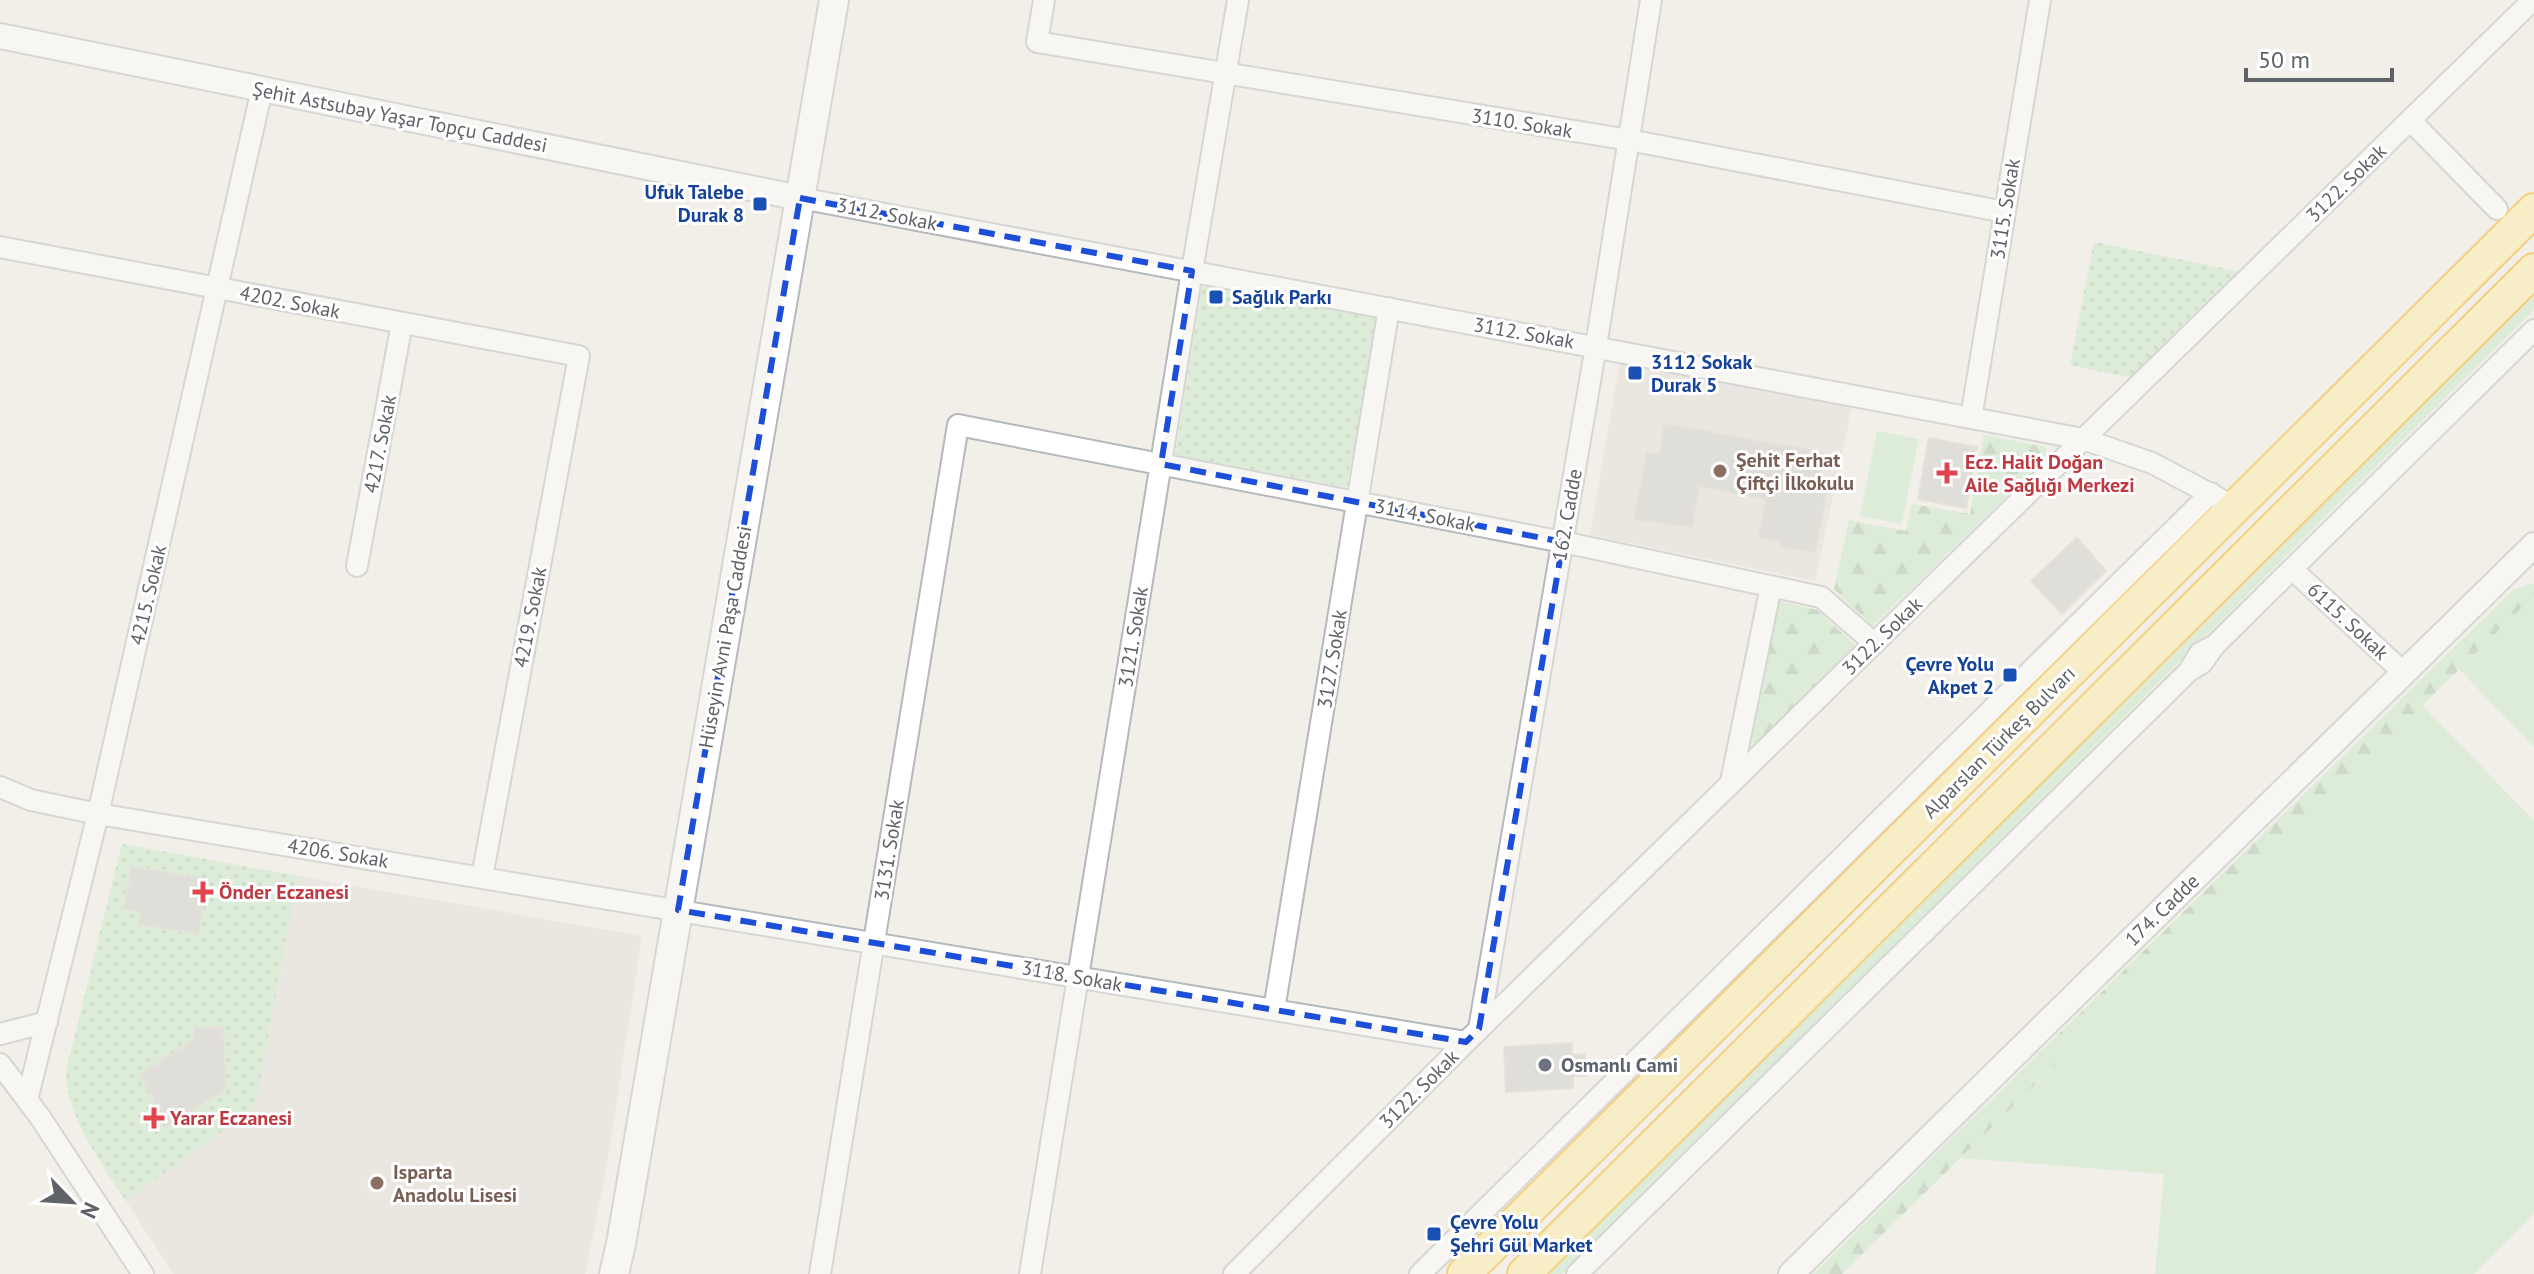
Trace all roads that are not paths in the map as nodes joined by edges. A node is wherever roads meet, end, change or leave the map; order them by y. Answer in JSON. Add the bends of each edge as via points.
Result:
{"nodes":[{"id":1,"x":834,"y":0,"type":"edge"},
{"id":2,"x":1044,"y":0,"type":"edge"},
{"id":3,"x":1238,"y":0,"type":"edge"},
{"id":4,"x":1651,"y":0,"type":"edge"},
{"id":5,"x":2040,"y":0,"type":"edge"},
{"id":6,"x":2533,"y":0,"type":"edge"},
{"id":7,"x":0,"y":36,"type":"edge"},
{"id":8,"x":1226,"y":73,"type":"junction"},
{"id":9,"x":262,"y":89,"type":"junction"},
{"id":10,"x":2410,"y":120,"type":"junction"},
{"id":11,"x":1629,"y":140,"type":"junction"},
{"id":12,"x":800,"y":198,"type":"junction"},
{"id":13,"x":2497,"y":209,"type":"dead end"},
{"id":14,"x":2534,"y":210,"type":"edge"},
{"id":15,"x":2005,"y":212,"type":"junction"},
{"id":16,"x":0,"y":247,"type":"edge"},
{"id":17,"x":2534,"y":270,"type":"edge"},
{"id":18,"x":1192,"y":271,"type":"junction"},
{"id":19,"x":217,"y":288,"type":"junction"},
{"id":20,"x":1389,"y":308,"type":"junction"},
{"id":21,"x":402,"y":323,"type":"junction"},
{"id":22,"x":2534,"y":330,"type":"edge"},
{"id":23,"x":1596,"y":346,"type":"junction"},
{"id":24,"x":579,"y":356,"type":"joint"},
{"id":25,"x":1971,"y":418,"type":"junction"},
{"id":26,"x":958,"y":425,"type":"joint"},
{"id":27,"x":2083,"y":439,"type":"junction"},
{"id":28,"x":1161,"y":464,"type":"junction"},
{"id":29,"x":2223,"y":500,"type":"junction"},
{"id":30,"x":1358,"y":502,"type":"junction"},
{"id":31,"x":1563,"y":542,"type":"junction"},
{"id":32,"x":2534,"y":545,"type":"edge"},
{"id":33,"x":2523,"y":565,"type":"edge"},
{"id":34,"x":357,"y":566,"type":"dead end"},
{"id":35,"x":2292,"y":569,"type":"junction"},
{"id":36,"x":1771,"y":586,"type":"junction"},
{"id":37,"x":1874,"y":643,"type":"junction"},
{"id":38,"x":2404,"y":673,"type":"junction"},
{"id":39,"x":1731,"y":783,"type":"junction"},
{"id":40,"x":0,"y":787,"type":"edge"},
{"id":41,"x":98,"y":814,"type":"junction"},
{"id":42,"x":482,"y":877,"type":"junction"},
{"id":43,"x":678,"y":910,"type":"junction"},
{"id":44,"x":874,"y":942,"type":"junction"},
{"id":45,"x":1078,"y":977,"type":"junction"},
{"id":46,"x":1274,"y":1010,"type":"junction"},
{"id":47,"x":47,"y":1022,"type":"junction"},
{"id":48,"x":0,"y":1034,"type":"edge"},
{"id":49,"x":1473,"y":1035,"type":"junction"},
{"id":50,"x":0,"y":1064,"type":"edge"},
{"id":51,"x":27,"y":1100,"type":"junction"},
{"id":52,"x":143,"y":1274,"type":"edge"},
{"id":53,"x":614,"y":1274,"type":"edge"},
{"id":54,"x":820,"y":1274,"type":"edge"},
{"id":55,"x":1030,"y":1274,"type":"edge"},
{"id":56,"x":1234,"y":1274,"type":"edge"},
{"id":57,"x":1420,"y":1274,"type":"edge"},
{"id":58,"x":1464,"y":1274,"type":"edge"},
{"id":59,"x":1524,"y":1274,"type":"edge"},
{"id":60,"x":1577,"y":1274,"type":"edge"},
{"id":61,"x":1791,"y":1274,"type":"edge"}],
"edges":[{"from":1,"to":12,"type":"main road","name":"Hüseyin Avni Paşa Caddesi"},
{"from":2,"to":8,"type":"street","name":"3110. Sokak","via":[[1037,42]]},
{"from":3,"to":8,"type":"street","name":"3121. Sokak"},
{"from":4,"to":11,"type":"street","name":"162. Cadde"},
{"from":5,"to":15,"type":"street","name":"3115. Sokak"},
{"from":6,"to":10,"type":"street","name":"3122. Sokak"},
{"from":7,"to":9,"type":"street","name":"Şehit Astsubay Yaşar Topçu Caddesi"},
{"from":8,"to":11,"type":"street","name":"3110. Sokak"},
{"from":8,"to":18,"type":"street","name":"3121. Sokak"},
{"from":9,"to":12,"type":"street","name":"Şehit Astsubay Yaşar Topçu Caddesi"},
{"from":9,"to":19,"type":"street","name":"4215. Sokak"},
{"from":10,"to":13,"type":"street"},
{"from":10,"to":27,"type":"street","name":"3122. Sokak"},
{"from":11,"to":15,"type":"street","name":"3110. Sokak"},
{"from":11,"to":23,"type":"street","name":"162. Cadde"},
{"from":12,"to":18,"type":"street","name":"3112. Sokak"},
{"from":12,"to":43,"type":"main road","name":"Hüseyin Avni Paşa Caddesi"},
{"from":14,"to":29,"type":"highway","name":"Alparslan Türkeş Bulvarı"},
{"from":15,"to":25,"type":"street","name":"3115. Sokak"},
{"from":16,"to":19,"type":"street","name":"4202. Sokak"},
{"from":17,"to":59,"type":"highway"},
{"from":18,"to":20,"type":"street","name":"3112. Sokak"},
{"from":18,"to":28,"type":"street","name":"3121. Sokak"},
{"from":19,"to":21,"type":"street","name":"4202. Sokak"},
{"from":19,"to":41,"type":"street","name":"4215. Sokak"},
{"from":20,"to":23,"type":"street","name":"3112. Sokak"},
{"from":20,"to":30,"type":"street","name":"3127. Sokak"},
{"from":21,"to":24,"type":"street","name":"4202. Sokak"},
{"from":21,"to":34,"type":"street","name":"4217. Sokak"},
{"from":22,"to":35,"type":"street"},
{"from":23,"to":25,"type":"street","name":"3112. Sokak"},
{"from":23,"to":31,"type":"street","name":"162. Cadde"},
{"from":24,"to":42,"type":"street","name":"4219. Sokak"},
{"from":25,"to":27,"type":"street","name":"3112. Sokak"},
{"from":26,"to":28,"type":"street","name":"3114. Sokak"},
{"from":26,"to":44,"type":"street","name":"3131. Sokak"},
{"from":27,"to":29,"type":"street","name":"3112. Sokak","via":[[2152,463]]},
{"from":27,"to":37,"type":"street","name":"3122. Sokak"},
{"from":28,"to":30,"type":"street","name":"3114. Sokak"},
{"from":28,"to":45,"type":"street","name":"3121. Sokak"},
{"from":29,"to":57,"type":"street"},
{"from":29,"to":58,"type":"highway","name":"Alparslan Türkeş Bulvarı"},
{"from":30,"to":31,"type":"street","name":"3114. Sokak"},
{"from":30,"to":46,"type":"street","name":"3127. Sokak"},
{"from":31,"to":36,"type":"street","name":"3114. Sokak"},
{"from":31,"to":49,"type":"street","name":"162. Cadde"},
{"from":32,"to":33,"type":"street","name":"174. Cadde"},
{"from":33,"to":38,"type":"street","name":"174. Cadde"},
{"from":35,"to":38,"type":"street","name":"6115. Sokak"},
{"from":35,"to":60,"type":"street"},
{"from":36,"to":37,"type":"street","name":"3114. Sokak","via":[[1821,597]]},
{"from":36,"to":39,"type":"street"},
{"from":37,"to":39,"type":"street","name":"3122. Sokak"},
{"from":38,"to":61,"type":"street","name":"174. Cadde"},
{"from":39,"to":49,"type":"street","name":"3122. Sokak"},
{"from":40,"to":41,"type":"street","name":"4206. Sokak","via":[[31,800]]},
{"from":41,"to":42,"type":"street","name":"4206. Sokak"},
{"from":41,"to":47,"type":"street","name":"4215. Sokak"},
{"from":42,"to":43,"type":"street","name":"4206. Sokak"},
{"from":43,"to":44,"type":"street","name":"3118. Sokak"},
{"from":43,"to":53,"type":"main road","name":"Hüseyin Avni Paşa Caddesi"},
{"from":44,"to":45,"type":"street","name":"3118. Sokak"},
{"from":44,"to":54,"type":"street","name":"3131. Sokak"},
{"from":45,"to":46,"type":"street","name":"3118. Sokak"},
{"from":45,"to":55,"type":"street","name":"3121. Sokak"},
{"from":46,"to":49,"type":"street","name":"3118. Sokak"},
{"from":47,"to":48,"type":"street"},
{"from":47,"to":51,"type":"street","name":"4215. Sokak"},
{"from":49,"to":56,"type":"street","name":"3122. Sokak"},
{"from":50,"to":51,"type":"street"},
{"from":51,"to":52,"type":"street"}]}
